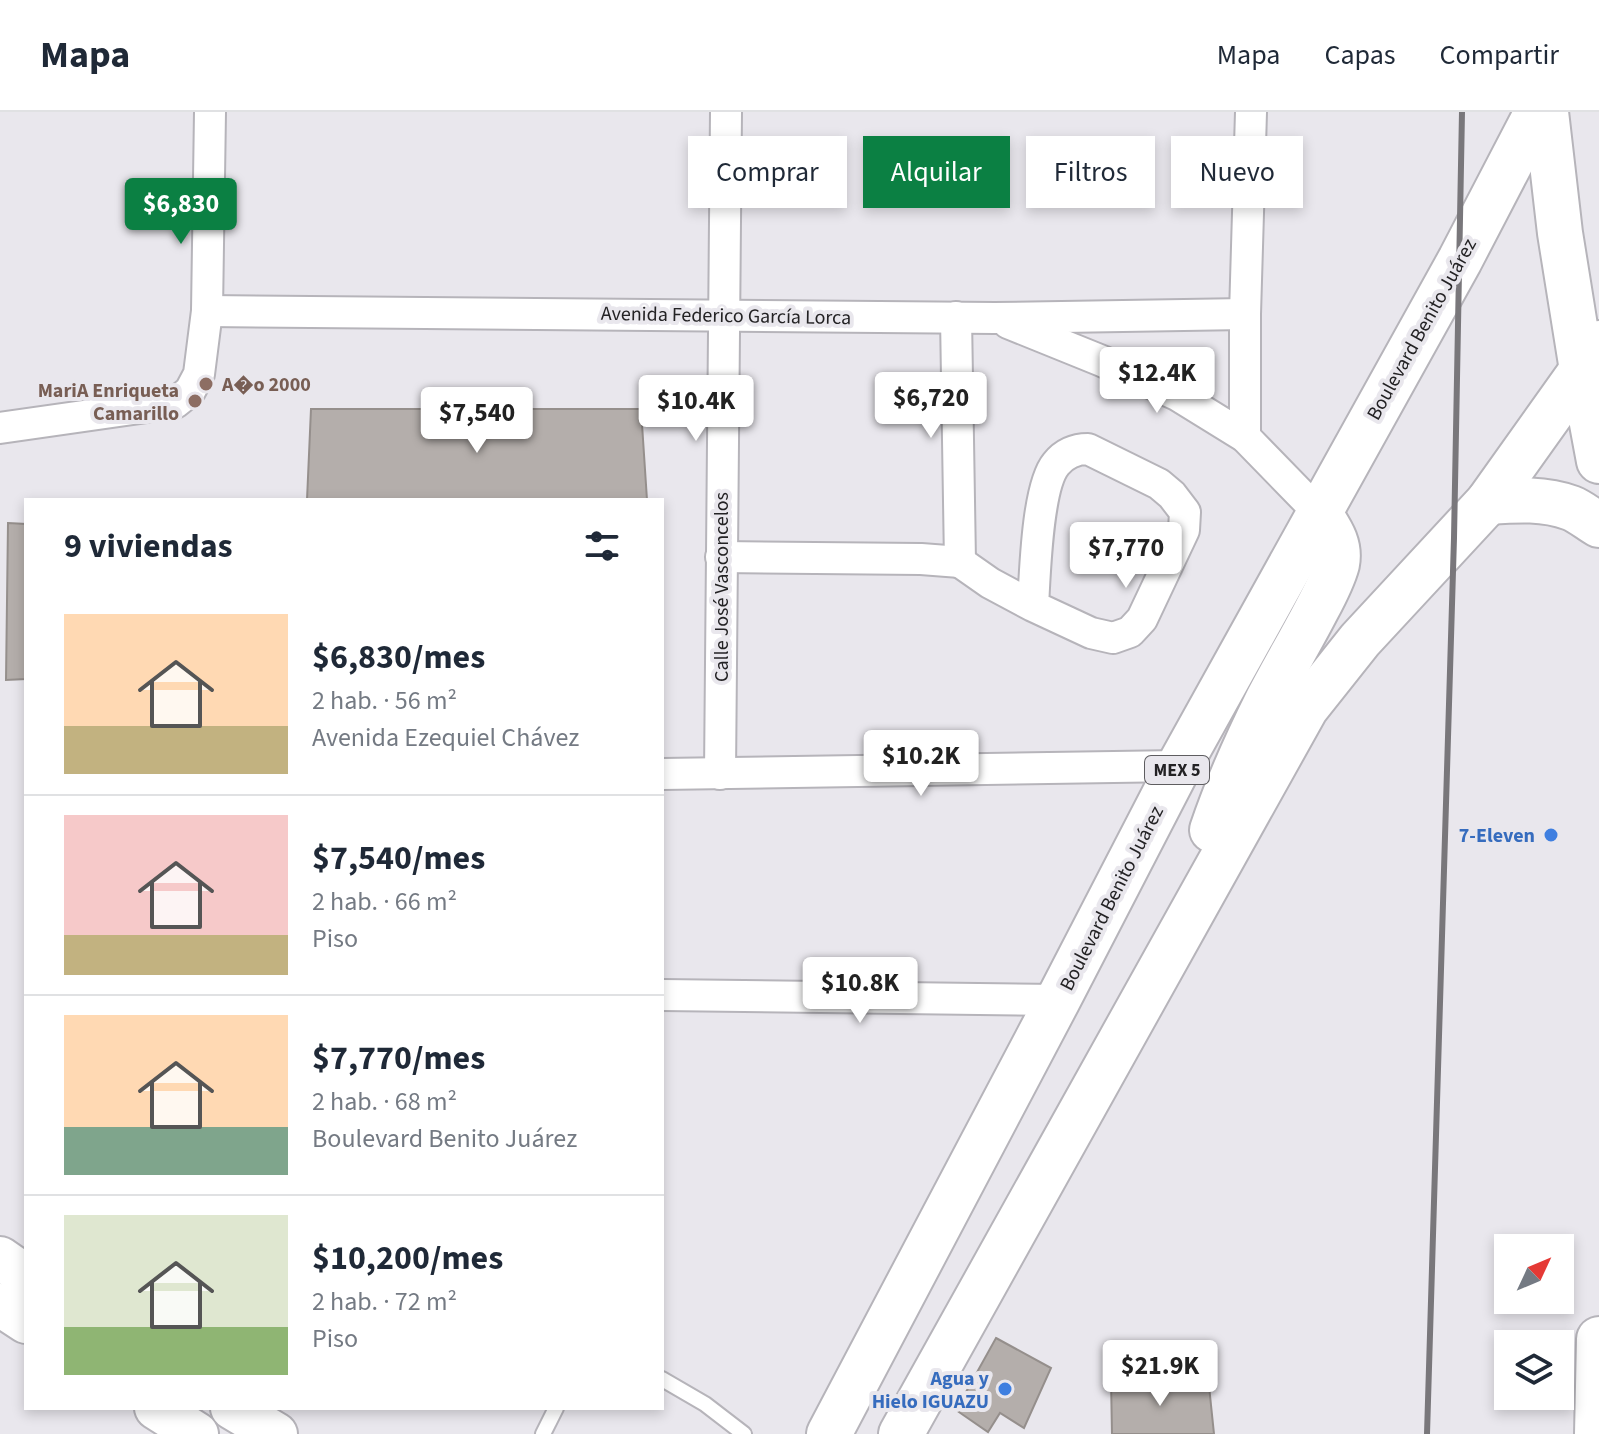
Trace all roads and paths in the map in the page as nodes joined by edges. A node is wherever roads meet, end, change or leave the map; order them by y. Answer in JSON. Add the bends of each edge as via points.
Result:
{"nodes":[{"id":1,"x":210,"y":112,"type":"edge"},
{"id":2,"x":726,"y":112,"type":"edge"},
{"id":3,"x":1251,"y":112,"type":"edge"},
{"id":4,"x":1537,"y":112,"type":"edge"},
{"id":5,"x":1546,"y":112,"type":"edge"},
{"id":6,"x":207,"y":311,"type":"junction"},
{"id":7,"x":724,"y":314,"type":"junction"},
{"id":8,"x":1245,"y":314,"type":"junction"},
{"id":9,"x":956,"y":317,"type":"junction"},
{"id":10,"x":995,"y":318,"type":"junction"},
{"id":11,"x":1592,"y":383,"type":"edge"},
{"id":12,"x":0,"y":428,"type":"edge"},
{"id":13,"x":1245,"y":437,"type":"junction"},
{"id":14,"x":1599,"y":461,"type":"edge"},
{"id":15,"x":1488,"y":502,"type":"junction"},
{"id":16,"x":1320,"y":514,"type":"junction"},
{"id":17,"x":1599,"y":525,"type":"edge"},
{"id":18,"x":721,"y":557,"type":"junction"},
{"id":19,"x":960,"y":562,"type":"junction"},
{"id":20,"x":1033,"y":606,"type":"junction"},
{"id":21,"x":1179,"y":766,"type":"junction"},
{"id":22,"x":664,"y":774,"type":"edge"},
{"id":23,"x":720,"y":774,"type":"junction"},
{"id":24,"x":1169,"y":953,"type":"junction"},
{"id":25,"x":664,"y":995,"type":"edge"},
{"id":26,"x":1058,"y":1000,"type":"junction"},
{"id":27,"x":0,"y":1258,"type":"edge"},
{"id":28,"x":24,"y":1275,"type":"edge"},
{"id":29,"x":0,"y":1305,"type":"edge"},
{"id":30,"x":24,"y":1321,"type":"edge"},
{"id":31,"x":1599,"y":1339,"type":"edge"},
{"id":32,"x":664,"y":1380,"type":"edge"},
{"id":33,"x":159,"y":1410,"type":"edge"},
{"id":34,"x":235,"y":1410,"type":"edge"},
{"id":35,"x":555,"y":1410,"type":"edge"},
{"id":36,"x":197,"y":1434,"type":"edge"},
{"id":37,"x":276,"y":1434,"type":"edge"},
{"id":38,"x":543,"y":1434,"type":"edge"},
{"id":39,"x":744,"y":1434,"type":"edge"},
{"id":40,"x":829,"y":1434,"type":"edge"},
{"id":41,"x":901,"y":1434,"type":"edge"},
{"id":42,"x":1597,"y":1434,"type":"edge"}],
"edges":[{"from":1,"to":6,"type":"street"},
{"from":2,"to":7,"type":"street","name":"Calle José Vasconcelos"},
{"from":3,"to":8,"type":"street"},
{"from":4,"to":16,"type":"main road","name":"Boulevard Benito Juárez","number":"MEX 5"},
{"from":5,"to":11,"type":"main road","via":[[1560,233]]},
{"from":6,"to":7,"type":"street","name":"Avenida Federico García Lorca"},
{"from":6,"to":12,"type":"street","via":[[199,374],[175,403]]},
{"from":7,"to":9,"type":"street","name":"Avenida Federico García Lorca"},
{"from":7,"to":18,"type":"street","name":"Calle José Vasconcelos"},
{"from":8,"to":10,"type":"street","name":"Avenida Federico García Lorca"},
{"from":8,"to":13,"type":"street"},
{"from":9,"to":10,"type":"street","name":"Avenida Federico García Lorca"},
{"from":9,"to":19,"type":"street"},
{"from":10,"to":13,"type":"street","via":[[1177,395]]},
{"from":11,"to":14,"type":"main road"},
{"from":11,"to":15,"type":"main road"},
{"from":13,"to":16,"type":"street"},
{"from":15,"to":17,"type":"main road","via":[[1552,503]]},
{"from":15,"to":24,"type":"main road","via":[[1360,640],[1306,708]]},
{"from":16,"to":21,"type":"main road","name":"Boulevard Benito Juárez","number":"MEX 5"},
{"from":16,"to":24,"type":"main road","via":[[1337,543],[1337,564],[1231,779]]},
{"from":18,"to":19,"type":"street"},
{"from":18,"to":23,"type":"street","name":"Calle José Vasconcelos"},
{"from":19,"to":20,"type":"street"},
{"from":20,"to":20,"type":"street","via":[[1044,489],[1055,465],[1076,449],[1088,449],[1159,484],[1185,512],[1184,530],[1142,619],[1130,632],[1113,638],[1091,633]]},
{"from":21,"to":23,"type":"street"},
{"from":21,"to":26,"type":"main road","name":"Boulevard Benito Juárez","number":"MEX 5"},
{"from":22,"to":23,"type":"street"},
{"from":24,"to":41,"type":"main road"},
{"from":25,"to":26,"type":"street"},
{"from":26,"to":40,"type":"main road","name":"Boulevard Benito Juárez","number":"MEX 5"},
{"from":27,"to":28,"type":"street"},
{"from":29,"to":30,"type":"street"},
{"from":31,"to":42,"type":"main road"},
{"from":32,"to":39,"type":"lane"},
{"from":33,"to":36,"type":"street"},
{"from":34,"to":37,"type":"street"},
{"from":35,"to":38,"type":"lane"}]}
